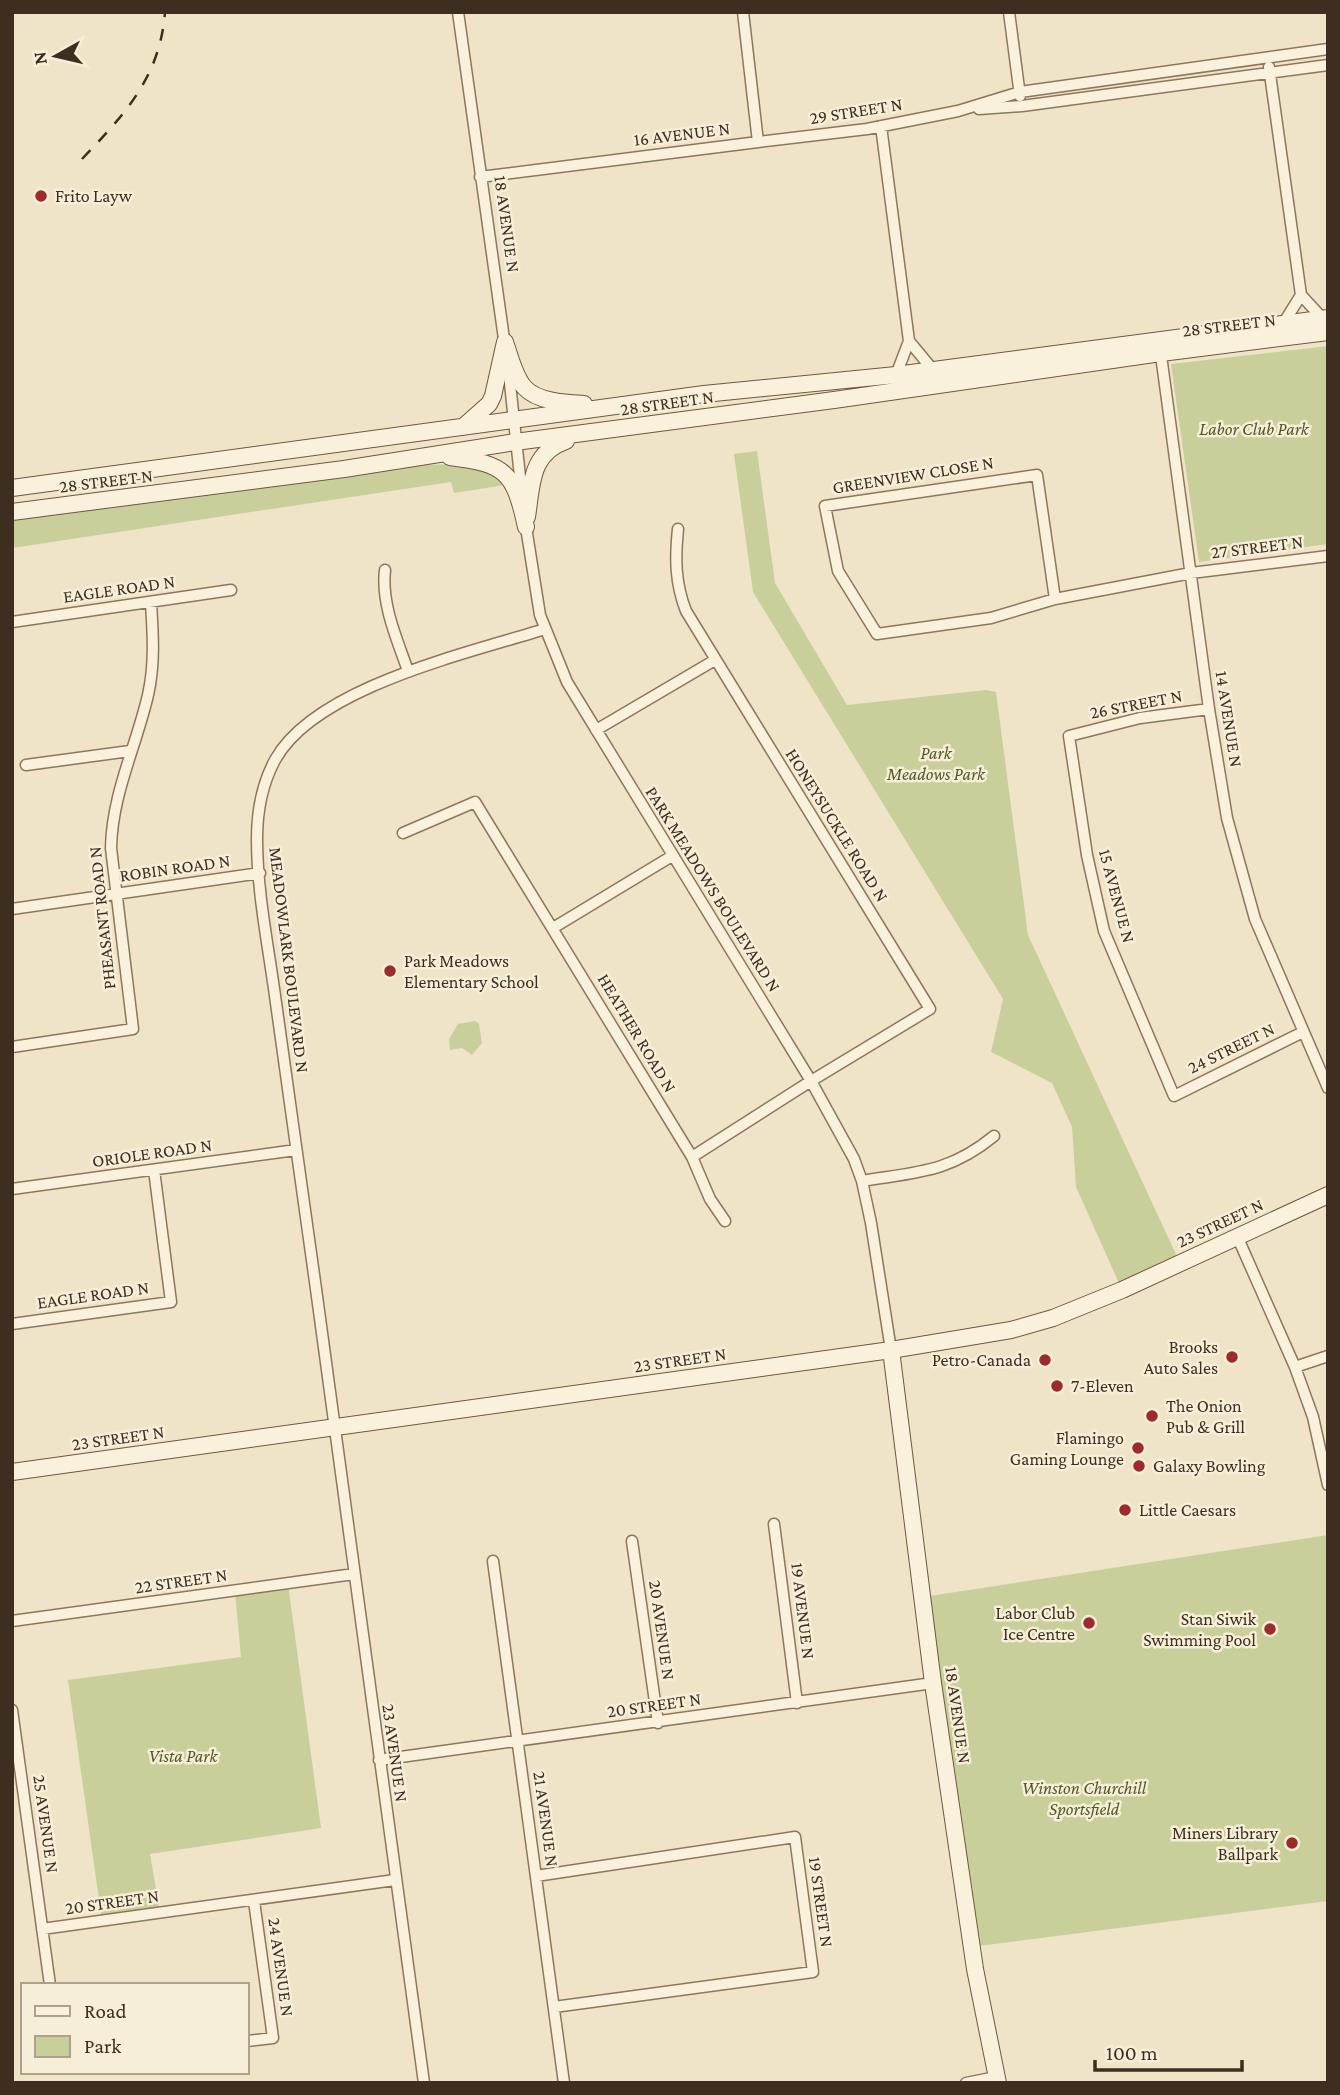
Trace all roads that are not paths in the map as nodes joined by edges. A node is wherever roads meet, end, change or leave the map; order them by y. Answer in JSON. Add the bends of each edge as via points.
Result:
{"nodes":[{"id":1,"x":458,"y":12,"type":"edge"},
{"id":2,"x":743,"y":12,"type":"edge"},
{"id":3,"x":1009,"y":12,"type":"edge"},
{"id":4,"x":1328,"y":49,"type":"edge"},
{"id":5,"x":1268,"y":57,"type":"junction"},
{"id":6,"x":1328,"y":65,"type":"edge"},
{"id":7,"x":1270,"y":73,"type":"junction"},
{"id":8,"x":1020,"y":92,"type":"junction"},
{"id":9,"x":1022,"y":106,"type":"junction"},
{"id":10,"x":958,"y":111,"type":"junction"},
{"id":11,"x":881,"y":126,"type":"junction"},
{"id":12,"x":758,"y":142,"type":"junction"},
{"id":13,"x":480,"y":177,"type":"junction"},
{"id":14,"x":1301,"y":295,"type":"junction"},
{"id":15,"x":1326,"y":323,"type":"edge"},
{"id":16,"x":1283,"y":324,"type":"junction"},
{"id":17,"x":909,"y":341,"type":"junction"},
{"id":18,"x":505,"y":342,"type":"junction"},
{"id":19,"x":1159,"y":346,"type":"junction"},
{"id":20,"x":933,"y":370,"type":"junction"},
{"id":21,"x":896,"y":375,"type":"junction"},
{"id":22,"x":704,"y":394,"type":"junction"},
{"id":23,"x":613,"y":406,"type":"junction"},
{"id":24,"x":514,"y":421,"type":"junction"},
{"id":25,"x":461,"y":428,"type":"junction"},
{"id":26,"x":597,"y":432,"type":"junction"},
{"id":27,"x":515,"y":442,"type":"junction"},
{"id":28,"x":430,"y":455,"type":"junction"},
{"id":29,"x":344,"y":469,"type":"junction"},
{"id":30,"x":12,"y":488,"type":"edge"},
{"id":31,"x":12,"y":512,"type":"edge"},
{"id":32,"x":526,"y":527,"type":"junction"},
{"id":33,"x":678,"y":529,"type":"dead end"},
{"id":34,"x":1328,"y":556,"type":"edge"},
{"id":35,"x":385,"y":570,"type":"dead end"},
{"id":36,"x":1191,"y":573,"type":"junction"},
{"id":37,"x":231,"y":590,"type":"dead end"},
{"id":38,"x":1055,"y":599,"type":"junction"},
{"id":39,"x":151,"y":603,"type":"junction"},
{"id":40,"x":12,"y":622,"type":"edge"},
{"id":41,"x":544,"y":629,"type":"junction"},
{"id":42,"x":715,"y":660,"type":"junction"},
{"id":43,"x":408,"y":671,"type":"junction"},
{"id":44,"x":1209,"y":709,"type":"junction"},
{"id":45,"x":596,"y":730,"type":"junction"},
{"id":46,"x":1069,"y":736,"type":"joint"},
{"id":47,"x":130,"y":751,"type":"junction"},
{"id":48,"x":26,"y":765,"type":"dead end"},
{"id":49,"x":403,"y":833,"type":"dead end"},
{"id":50,"x":672,"y":856,"type":"junction"},
{"id":51,"x":260,"y":873,"type":"junction"},
{"id":52,"x":117,"y":894,"type":"junction"},
{"id":53,"x":12,"y":909,"type":"edge"},
{"id":54,"x":553,"y":928,"type":"junction"},
{"id":55,"x":1303,"y":1032,"type":"junction"},
{"id":56,"x":12,"y":1047,"type":"edge"},
{"id":57,"x":811,"y":1080,"type":"junction"},
{"id":58,"x":1328,"y":1088,"type":"edge"},
{"id":59,"x":1174,"y":1096,"type":"joint"},
{"id":60,"x":994,"y":1136,"type":"dead end"},
{"id":61,"x":296,"y":1150,"type":"junction"},
{"id":62,"x":692,"y":1157,"type":"junction"},
{"id":63,"x":154,"y":1170,"type":"junction"},
{"id":64,"x":862,"y":1181,"type":"junction"},
{"id":65,"x":12,"y":1189,"type":"edge"},
{"id":66,"x":1328,"y":1195,"type":"edge"},
{"id":67,"x":725,"y":1221,"type":"dead end"},
{"id":68,"x":1237,"y":1236,"type":"junction"},
{"id":69,"x":12,"y":1324,"type":"edge"},
{"id":70,"x":891,"y":1350,"type":"junction"},
{"id":71,"x":1328,"y":1356,"type":"edge"},
{"id":72,"x":1295,"y":1367,"type":"junction"},
{"id":73,"x":334,"y":1427,"type":"junction"},
{"id":74,"x":12,"y":1472,"type":"edge"},
{"id":75,"x":1328,"y":1485,"type":"edge"},
{"id":76,"x":774,"y":1524,"type":"dead end"},
{"id":77,"x":632,"y":1541,"type":"dead end"},
{"id":78,"x":493,"y":1561,"type":"dead end"},
{"id":79,"x":354,"y":1574,"type":"junction"},
{"id":80,"x":12,"y":1621,"type":"edge"},
{"id":81,"x":933,"y":1683,"type":"junction"},
{"id":82,"x":797,"y":1703,"type":"junction"},
{"id":83,"x":12,"y":1710,"type":"edge"},
{"id":84,"x":658,"y":1723,"type":"junction"},
{"id":85,"x":518,"y":1741,"type":"junction"},
{"id":86,"x":379,"y":1760,"type":"junction"},
{"id":87,"x":536,"y":1876,"type":"junction"},
{"id":88,"x":395,"y":1880,"type":"junction"},
{"id":89,"x":254,"y":1901,"type":"junction"},
{"id":90,"x":42,"y":1929,"type":"junction"},
{"id":91,"x":50,"y":1983,"type":"edge"},
{"id":92,"x":554,"y":2007,"type":"junction"},
{"id":93,"x":248,"y":2041,"type":"edge"},
{"id":94,"x":997,"y":2080,"type":"edge"},
{"id":95,"x":424,"y":2083,"type":"edge"},
{"id":96,"x":564,"y":2083,"type":"edge"},
{"id":97,"x":966,"y":2083,"type":"edge"}],
"edges":[{"from":1,"to":13,"type":"street","name":"18 AVENUE N"},
{"from":2,"to":12,"type":"street","name":"16 AVENUE N"},
{"from":3,"to":8,"type":"street"},
{"from":4,"to":5,"type":"street"},
{"from":5,"to":7,"type":"street"},
{"from":5,"to":8,"type":"street"},
{"from":6,"to":7,"type":"street"},
{"from":7,"to":9,"type":"street"},
{"from":7,"to":14,"type":"street"},
{"from":8,"to":9,"type":"street"},
{"from":8,"to":10,"type":"street"},
{"from":9,"to":10,"type":"street"},
{"from":10,"to":11,"type":"street","name":"29 STREET N"},
{"from":11,"to":12,"type":"street","name":"29 STREET N"},
{"from":11,"to":17,"type":"street"},
{"from":12,"to":13,"type":"street","name":"16 AVENUE N"},
{"from":13,"to":18,"type":"street","name":"18 AVENUE N"},
{"from":14,"to":15,"type":"street"},
{"from":14,"to":16,"type":"street"},
{"from":15,"to":16,"type":"main road","name":"28 STREET N"},
{"from":15,"to":19,"type":"main road","name":"28 STREET N"},
{"from":16,"to":19,"type":"main road","name":"28 STREET N"},
{"from":17,"to":20,"type":"street"},
{"from":17,"to":21,"type":"street"},
{"from":18,"to":23,"type":"main road","via":[[524,388],[566,403]]},
{"from":18,"to":24,"type":"street","name":"18 AVENUE N"},
{"from":18,"to":25,"type":"main road","via":[[489,404]]},
{"from":19,"to":20,"type":"main road","name":"28 STREET N"},
{"from":19,"to":26,"type":"main road","name":"28 STREET N"},
{"from":19,"to":36,"type":"street","name":"14 AVENUE N"},
{"from":20,"to":21,"type":"main road","name":"28 STREET N"},
{"from":21,"to":22,"type":"main road","name":"28 STREET N"},
{"from":22,"to":23,"type":"main road","name":"28 STREET N"},
{"from":22,"to":27,"type":"main road","via":[[670,405],[529,432]]},
{"from":23,"to":24,"type":"main road","name":"28 STREET N"},
{"from":24,"to":25,"type":"main road","name":"28 STREET N"},
{"from":24,"to":27,"type":"street","name":"18 AVENUE N"},
{"from":24,"to":29,"type":"main road","via":[[486,435]]},
{"from":25,"to":30,"type":"main road","name":"28 STREET N"},
{"from":26,"to":27,"type":"main road","name":"28 STREET N"},
{"from":26,"to":32,"type":"main road","via":[[552,446],[541,457],[533,473]]},
{"from":27,"to":28,"type":"main road","name":"28 STREET N"},
{"from":27,"to":32,"type":"street","name":"PARK MEADOWS BOULEVARD N"},
{"from":28,"to":29,"type":"main road","name":"28 STREET N"},
{"from":28,"to":32,"type":"main road","via":[[496,466],[511,481]]},
{"from":29,"to":31,"type":"main road","name":"28 STREET N"},
{"from":32,"to":41,"type":"street","name":"PARK MEADOWS BOULEVARD N"},
{"from":33,"to":42,"type":"street","name":"HONEYSUCKLE ROAD N","via":[[680,596]]},
{"from":34,"to":36,"type":"street","name":"27 STREET N"},
{"from":35,"to":43,"type":"street","via":[[385,601]]},
{"from":36,"to":38,"type":"street","name":"GREENVIEW CLOSE N"},
{"from":36,"to":44,"type":"street","name":"14 AVENUE N"},
{"from":37,"to":39,"type":"street","name":"EAGLE ROAD N"},
{"from":38,"to":38,"type":"street","name":"GREENVIEW CLOSE N","via":[[991,618],[877,634],[838,571],[825,506],[1037,475]]},
{"from":39,"to":40,"type":"street","name":"EAGLE ROAD N"},
{"from":39,"to":47,"type":"street","name":"PHEASANT ROAD N","via":[[152,673]]},
{"from":41,"to":43,"type":"street","name":"MEADOWLARK BOULEVARD N"},
{"from":41,"to":45,"type":"street","name":"PARK MEADOWS BOULEVARD N","via":[[566,682]]},
{"from":42,"to":45,"type":"street"},
{"from":42,"to":57,"type":"street","name":"HONEYSUCKLE ROAD N","via":[[930,1009]]},
{"from":43,"to":51,"type":"street","name":"MEADOWLARK BOULEVARD N","via":[[333,705],[297,732],[281,751],[261,797]]},
{"from":44,"to":46,"type":"street","name":"26 STREET N","via":[[1140,718]]},
{"from":44,"to":55,"type":"street","name":"14 AVENUE N","via":[[1227,818],[1245,887]]},
{"from":45,"to":50,"type":"street","name":"PARK MEADOWS BOULEVARD N"},
{"from":46,"to":59,"type":"street","name":"15 AVENUE N","via":[[1104,931]]},
{"from":47,"to":48,"type":"street"},
{"from":47,"to":52,"type":"street","name":"PHEASANT ROAD N","via":[[111,831]]},
{"from":49,"to":54,"type":"street","name":"HEATHER ROAD N","via":[[475,802]]},
{"from":50,"to":54,"type":"street"},
{"from":50,"to":57,"type":"street","name":"PARK MEADOWS BOULEVARD N"},
{"from":51,"to":52,"type":"street","name":"ROBIN ROAD N"},
{"from":51,"to":61,"type":"street","name":"MEADOWLARK BOULEVARD N"},
{"from":52,"to":53,"type":"street","name":"ROBIN ROAD N"},
{"from":52,"to":56,"type":"street","name":"PHEASANT ROAD N","via":[[133,1029]]},
{"from":54,"to":62,"type":"street","name":"HEATHER ROAD N"},
{"from":55,"to":58,"type":"street","name":"14 AVENUE N"},
{"from":55,"to":59,"type":"street","name":"24 STREET N"},
{"from":57,"to":62,"type":"street"},
{"from":57,"to":64,"type":"street","name":"PARK MEADOWS BOULEVARD N"},
{"from":60,"to":64,"type":"street","via":[[950,1165]]},
{"from":61,"to":63,"type":"street","name":"ORIOLE ROAD N"},
{"from":61,"to":73,"type":"street","name":"MEADOWLARK BOULEVARD N"},
{"from":62,"to":67,"type":"street","name":"HEATHER ROAD N"},
{"from":63,"to":65,"type":"street","name":"ORIOLE ROAD N"},
{"from":63,"to":69,"type":"street","name":"EAGLE ROAD N","via":[[171,1302]]},
{"from":64,"to":70,"type":"street","name":"PARK MEADOWS BOULEVARD N"},
{"from":66,"to":68,"type":"main road","name":"23 STREET N"},
{"from":68,"to":70,"type":"main road","name":"23 STREET N","via":[[1053,1318],[1011,1330]]},
{"from":68,"to":72,"type":"street"},
{"from":70,"to":73,"type":"main road","name":"23 STREET N"},
{"from":70,"to":81,"type":"main road","name":"18 AVENUE N"},
{"from":71,"to":72,"type":"street"},
{"from":72,"to":75,"type":"street","via":[[1313,1417]]},
{"from":73,"to":74,"type":"main road","name":"23 STREET N"},
{"from":73,"to":79,"type":"street","name":"23 AVENUE N"},
{"from":76,"to":82,"type":"street","name":"19 AVENUE N"},
{"from":77,"to":84,"type":"street","name":"20 AVENUE N"},
{"from":78,"to":85,"type":"street","name":"21 AVENUE N"},
{"from":79,"to":80,"type":"street","name":"22 STREET N"},
{"from":79,"to":86,"type":"street","name":"23 AVENUE N"},
{"from":81,"to":82,"type":"street","name":"20 STREET N"},
{"from":81,"to":94,"type":"main road","name":"18 AVENUE N","via":[[975,1969]]},
{"from":82,"to":84,"type":"street","name":"20 STREET N"},
{"from":83,"to":90,"type":"street","name":"25 AVENUE N"},
{"from":84,"to":85,"type":"street","name":"20 STREET N"},
{"from":85,"to":86,"type":"street","name":"20 STREET N"},
{"from":85,"to":87,"type":"street","name":"21 AVENUE N"},
{"from":86,"to":88,"type":"street","name":"23 AVENUE N"},
{"from":87,"to":92,"type":"street","name":"21 AVENUE N"},
{"from":87,"to":92,"type":"street","name":"19 STREET N","via":[[795,1837],[813,1972]]},
{"from":88,"to":89,"type":"street","name":"20 STREET N"},
{"from":88,"to":95,"type":"street","name":"23 AVENUE N"},
{"from":89,"to":90,"type":"street","name":"20 STREET N"},
{"from":89,"to":93,"type":"street","name":"24 AVENUE N","via":[[273,2038]]},
{"from":90,"to":91,"type":"street","name":"25 AVENUE N"},
{"from":92,"to":96,"type":"street","name":"21 AVENUE N"},
{"from":94,"to":97,"type":"street"}]}
